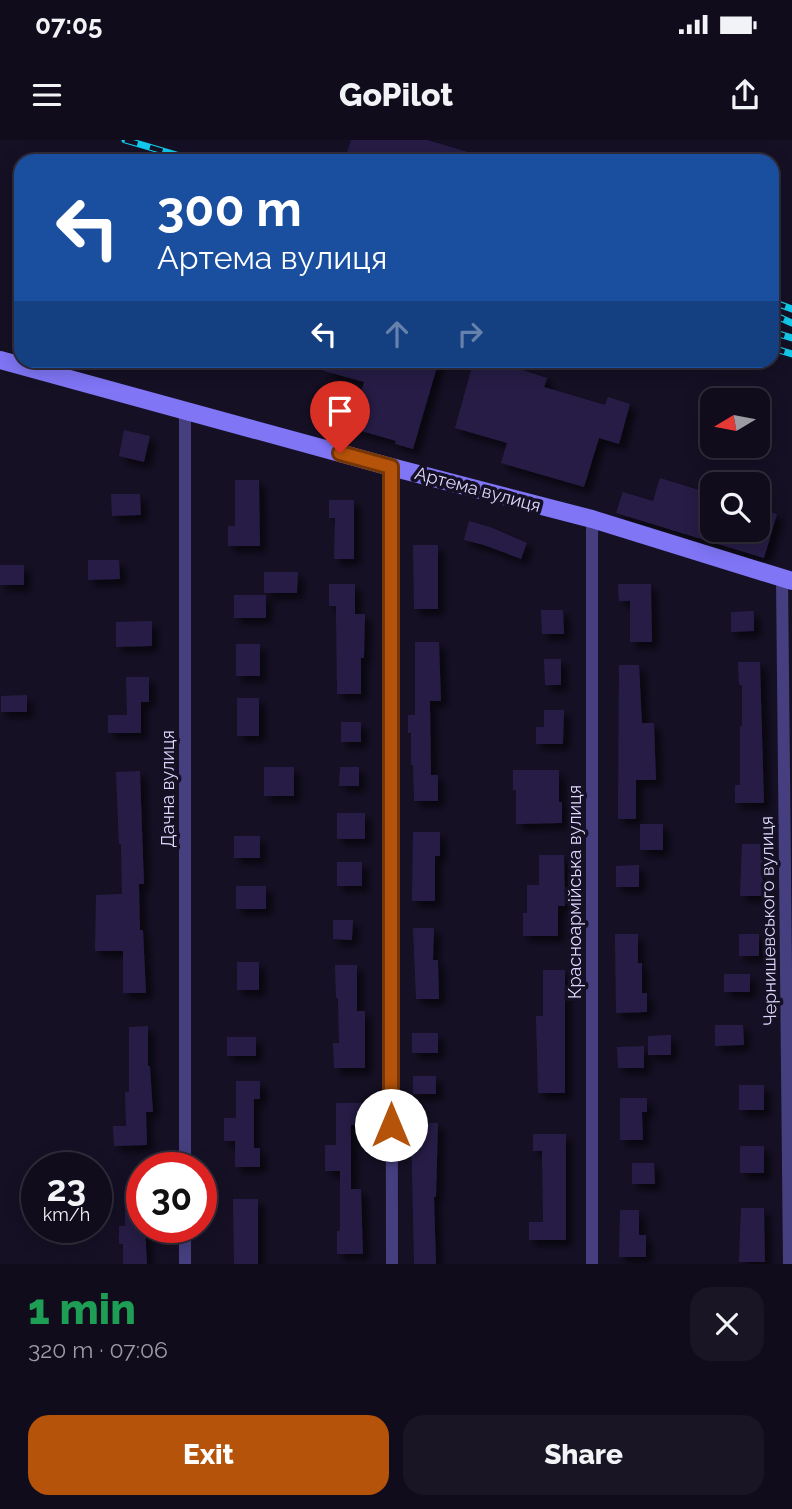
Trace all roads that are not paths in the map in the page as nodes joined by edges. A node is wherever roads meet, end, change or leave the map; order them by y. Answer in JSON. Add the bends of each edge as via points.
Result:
{"nodes":[{"id":1,"x":29,"y":368,"type":"edge"},
{"id":2,"x":185,"y":411,"type":"junction"},
{"id":3,"x":391,"y":467,"type":"junction"},
{"id":4,"x":592,"y":519,"type":"junction"},
{"id":5,"x":787,"y":579,"type":"edge"},
{"id":6,"x":185,"y":1152,"type":"edge"},
{"id":7,"x":185,"y":1243,"type":"edge"},
{"id":8,"x":185,"y":1264,"type":"edge"},
{"id":9,"x":392,"y":1264,"type":"edge"},
{"id":10,"x":592,"y":1264,"type":"edge"},
{"id":11,"x":789,"y":1264,"type":"edge"}],
"edges":[{"from":1,"to":2,"type":"main road","name":"Артема вулиця"},
{"from":2,"to":3,"type":"main road","name":"Артема вулиця"},
{"from":2,"to":6,"type":"street","name":"Дачна вулиця"},
{"from":3,"to":4,"type":"main road","name":"Артема вулиця"},
{"from":3,"to":9,"type":"street"},
{"from":4,"to":5,"type":"main road","name":"Артема вулиця"},
{"from":4,"to":10,"type":"street","name":"Красноармійська вулиця"},
{"from":5,"to":11,"type":"street","name":"Чернишевського вулиця"},
{"from":7,"to":8,"type":"street"}]}
